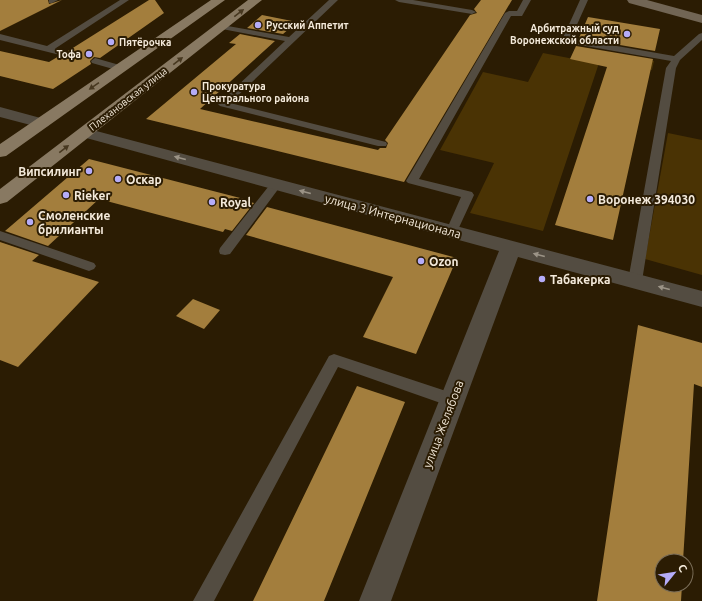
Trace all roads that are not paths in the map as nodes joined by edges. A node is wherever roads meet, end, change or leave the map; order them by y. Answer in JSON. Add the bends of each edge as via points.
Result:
{"nodes":[{"id":1,"x":125,"y":0,"type":"edge"},
{"id":2,"x":219,"y":0,"type":"edge"},
{"id":3,"x":256,"y":0,"type":"edge"},
{"id":4,"x":334,"y":0,"type":"edge"},
{"id":5,"x":399,"y":0,"type":"edge"},
{"id":6,"x":527,"y":0,"type":"edge"},
{"id":7,"x":584,"y":0,"type":"edge"},
{"id":8,"x":633,"y":0,"type":"edge"},
{"id":9,"x":472,"y":12,"type":"dead end"},
{"id":10,"x":702,"y":19,"type":"edge"},
{"id":11,"x":222,"y":27,"type":"junction"},
{"id":12,"x":702,"y":36,"type":"edge"},
{"id":13,"x":0,"y":37,"type":"edge"},
{"id":14,"x":291,"y":40,"type":"junction"},
{"id":15,"x":49,"y":49,"type":"junction"},
{"id":16,"x":64,"y":53,"type":"dead end"},
{"id":17,"x":676,"y":59,"type":"junction"},
{"id":18,"x":95,"y":61,"type":"dead end"},
{"id":19,"x":120,"y":68,"type":"junction"},
{"id":20,"x":0,"y":112,"type":"edge"},
{"id":21,"x":42,"y":123,"type":"junction"},
{"id":22,"x":85,"y":133,"type":"junction"},
{"id":23,"x":382,"y":144,"type":"dead end"},
{"id":24,"x":0,"y":152,"type":"edge"},
{"id":25,"x":276,"y":184,"type":"junction"},
{"id":26,"x":0,"y":198,"type":"edge"},
{"id":27,"x":452,"y":231,"type":"junction"},
{"id":28,"x":0,"y":235,"type":"edge"},
{"id":29,"x":511,"y":247,"type":"junction"},
{"id":30,"x":225,"y":251,"type":"dead end"},
{"id":31,"x":89,"y":266,"type":"dead end"},
{"id":32,"x":635,"y":281,"type":"junction"},
{"id":33,"x":702,"y":299,"type":"edge"},
{"id":34,"x":452,"y":400,"type":"junction"},
{"id":35,"x":203,"y":601,"type":"edge"},
{"id":36,"x":376,"y":601,"type":"edge"}],
"edges":[{"from":1,"to":15,"type":"lane"},
{"from":2,"to":19,"type":"main road"},
{"from":11,"to":3,"type":"main road","name":"Плехановская улица","one_way":true},
{"from":4,"to":14,"type":"lane"},
{"from":5,"to":9,"type":"lane"},
{"from":6,"to":27,"type":"lane","via":[[519,14],[509,13],[504,18],[423,155],[412,181],[468,195]]},
{"from":7,"to":17,"type":"lane","via":[[566,40]]},
{"from":8,"to":10,"type":"street"},
{"from":11,"to":14,"type":"lane"},
{"from":22,"to":11,"type":"main road","name":"Плехановская улица","one_way":true},
{"from":12,"to":17,"type":"lane"},
{"from":13,"to":15,"type":"lane"},
{"from":14,"to":23,"type":"lane","via":[[223,104]]},
{"from":15,"to":16,"type":"lane"},
{"from":17,"to":32,"type":"lane","via":[[671,68]]},
{"from":18,"to":19,"type":"lane"},
{"from":19,"to":21,"type":"main road","one_way":true},
{"from":20,"to":21,"type":"street"},
{"from":21,"to":24,"type":"main road"},
{"from":25,"to":22,"type":"street","name":"улица 3 Интернационала","one_way":true},
{"from":26,"to":22,"type":"main road","name":"Плехановская улица","one_way":true},
{"from":27,"to":25,"type":"street","name":"улица 3 Интернационала","one_way":true},
{"from":25,"to":30,"type":"lane"},
{"from":27,"to":29,"type":"street","name":"улица 3 Интернационала"},
{"from":28,"to":31,"type":"lane"},
{"from":32,"to":29,"type":"street","name":"улица 3 Интернационала","one_way":true},
{"from":29,"to":34,"type":"street","name":"улица Желябова"},
{"from":33,"to":32,"type":"street","name":"улица 3 Интернационала","one_way":true},
{"from":34,"to":35,"type":"lane","via":[[334,360]]},
{"from":34,"to":36,"type":"street","name":"улица Желябова"}]}
